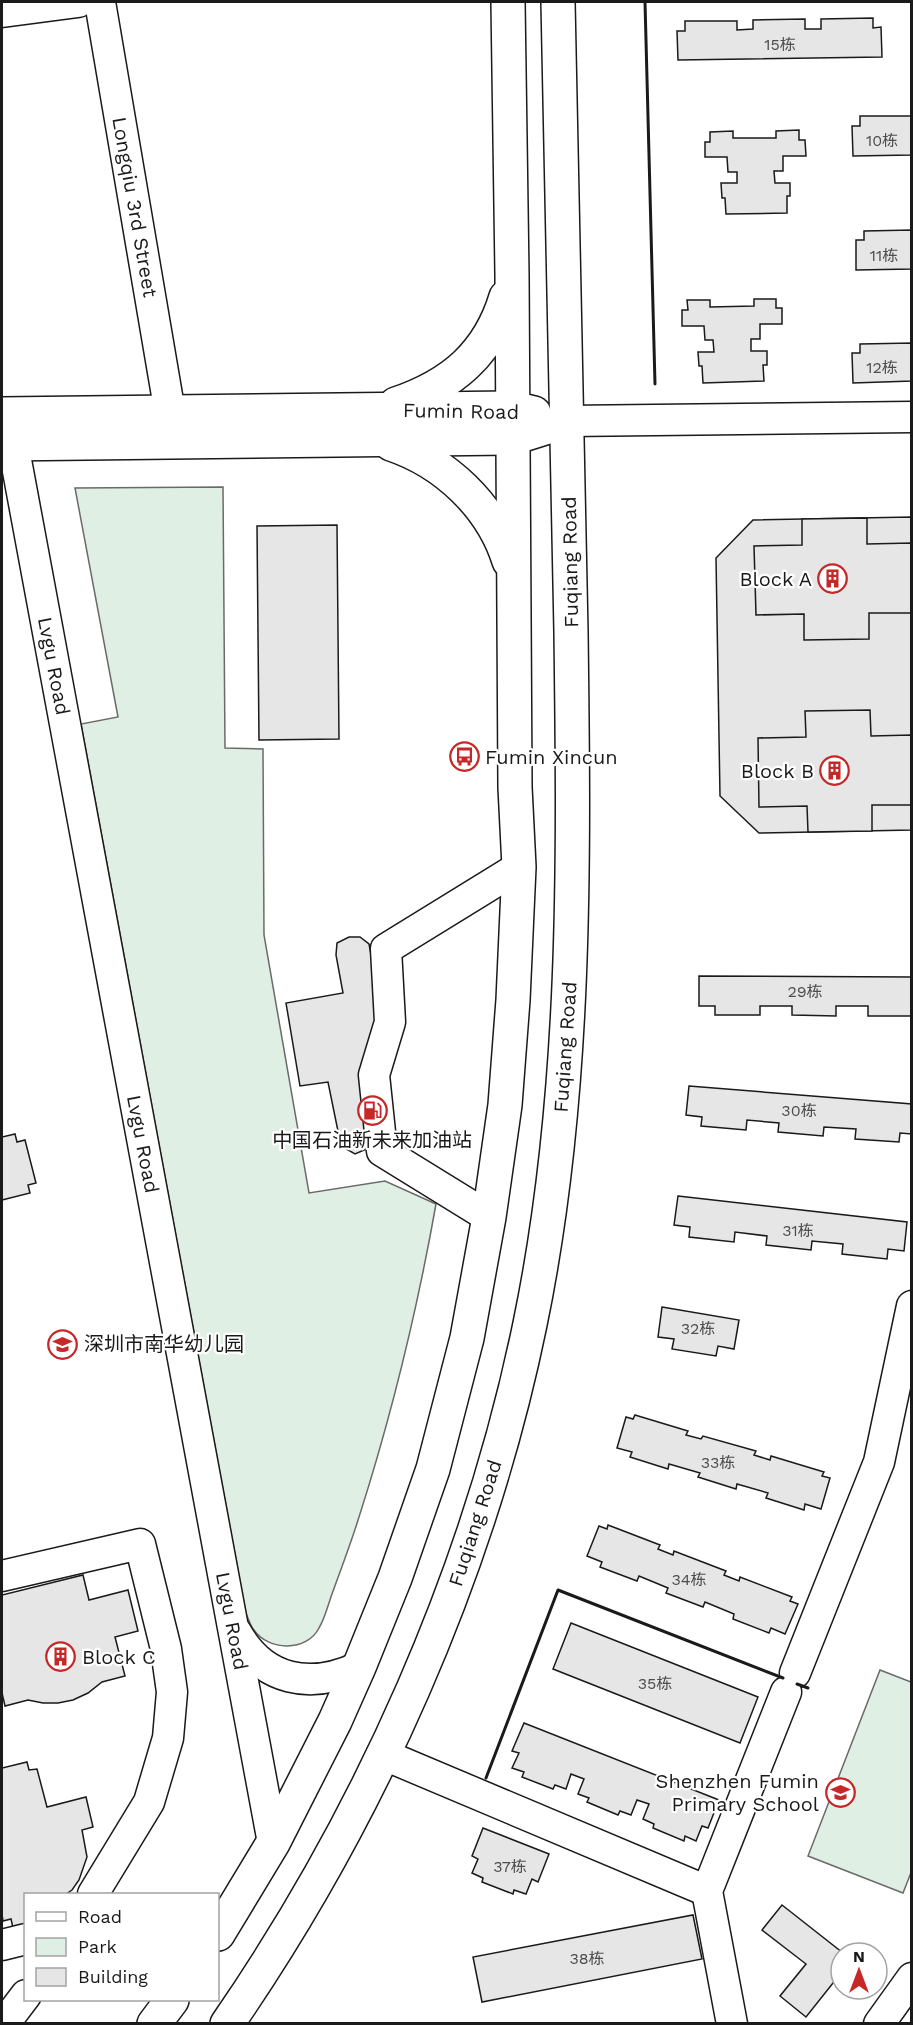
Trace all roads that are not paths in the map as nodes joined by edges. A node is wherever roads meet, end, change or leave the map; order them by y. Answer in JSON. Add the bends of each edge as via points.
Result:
{"nodes":[{"id":1,"x":78,"y":2,"type":"edge"},
{"id":2,"x":100,"y":2,"type":"edge"},
{"id":3,"x":508,"y":2,"type":"edge"},
{"id":4,"x":558,"y":2,"type":"edge"},
{"id":5,"x":2,"y":12,"type":"edge"},
{"id":6,"x":512,"y":275,"type":"junction"},
{"id":7,"x":170,"y":412,"type":"junction"},
{"id":8,"x":2,"y":414,"type":"edge"},
{"id":9,"x":912,"y":417,"type":"edge"},
{"id":10,"x":567,"y":421,"type":"junction"},
{"id":11,"x":513,"y":423,"type":"junction"},
{"id":12,"x":373,"y":425,"type":"junction"},
{"id":13,"x":7,"y":444,"type":"edge"},
{"id":14,"x":514,"y":576,"type":"junction"},
{"id":15,"x":519,"y":867,"type":"junction"},
{"id":16,"x":489,"y":1218,"type":"junction"},
{"id":17,"x":912,"y":1306,"type":"edge"},
{"id":18,"x":2,"y":1576,"type":"edge"},
{"id":19,"x":233,"y":1627,"type":"junction"},
{"id":20,"x":359,"y":1667,"type":"junction"},
{"id":21,"x":382,"y":1754,"type":"junction"},
{"id":22,"x":273,"y":1843,"type":"junction"},
{"id":23,"x":707,"y":1891,"type":"junction"},
{"id":24,"x":94,"y":1893,"type":"edge"},
{"id":25,"x":219,"y":1932,"type":"edge"},
{"id":26,"x":24,"y":1940,"type":"edge"},
{"id":27,"x":2,"y":1945,"type":"edge"},
{"id":28,"x":912,"y":1978,"type":"edge"},
{"id":29,"x":24,"y":1998,"type":"edge"},
{"id":30,"x":171,"y":2001,"type":"edge"},
{"id":31,"x":4,"y":2024,"type":"edge"},
{"id":32,"x":154,"y":2024,"type":"edge"},
{"id":33,"x":227,"y":2024,"type":"edge"},
{"id":34,"x":732,"y":2024,"type":"edge"},
{"id":35,"x":879,"y":2024,"type":"edge"}],
"edges":[{"from":1,"to":5,"type":"street"},
{"from":2,"to":7,"type":"street","name":"Longqiu 3rd Street"},
{"from":3,"to":6,"type":"main road"},
{"from":4,"to":10,"type":"main road","name":"Fuqiang Road"},
{"from":6,"to":11,"type":"main road"},
{"from":6,"to":12,"type":"main road","via":[[501,314],[487,342],[464,368]]},
{"from":7,"to":8,"type":"main road","name":"Fumin Road"},
{"from":7,"to":12,"type":"main road","name":"Fumin Road"},
{"from":9,"to":10,"type":"street"},
{"from":10,"to":11,"type":"main road","name":"Fumin Road"},
{"from":10,"to":21,"type":"main road","name":"Fuqiang Road","via":[[571,948],[554,1180],[531,1323],[498,1454],[451,1598]]},
{"from":11,"to":12,"type":"main road","name":"Fumin Road"},
{"from":11,"to":14,"type":"main road"},
{"from":12,"to":13,"type":"main road","name":"Fumin Road"},
{"from":12,"to":14,"type":"main road","via":[[432,463],[481,507],[504,543]]},
{"from":13,"to":19,"type":"street","name":"Lvgu Road"},
{"from":14,"to":15,"type":"main road"},
{"from":15,"to":16,"type":"main road","via":[[506,1093]]},
{"from":15,"to":16,"type":"street","via":[[386,949],[390,1022],[374,1075],[382,1151]]},
{"from":16,"to":20,"type":"main road","via":[[467,1338],[433,1469]]},
{"from":17,"to":23,"type":"street","via":[[879,1462]]},
{"from":18,"to":24,"type":"street","via":[[140,1544],[166,1649],[172,1692],[168,1738],[149,1802]]},
{"from":19,"to":20,"type":"street","via":[[243,1646],[258,1661],[297,1679],[340,1676]]},
{"from":19,"to":22,"type":"street","name":"Lvgu Road"},
{"from":20,"to":22,"type":"main road"},
{"from":21,"to":23,"type":"street"},
{"from":21,"to":33,"type":"main road","name":"Fuqiang Road","via":[[341,1837]]},
{"from":22,"to":25,"type":"main road"},
{"from":23,"to":34,"type":"street"},
{"from":26,"to":27,"type":"street"},
{"from":28,"to":35,"type":"street"},
{"from":29,"to":31,"type":"street"},
{"from":30,"to":32,"type":"main road"}]}
